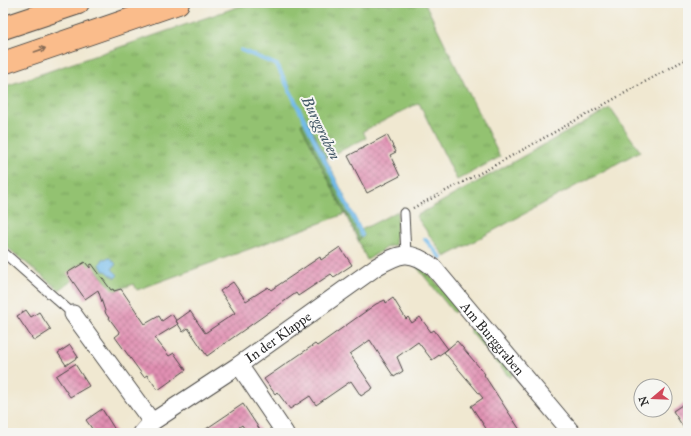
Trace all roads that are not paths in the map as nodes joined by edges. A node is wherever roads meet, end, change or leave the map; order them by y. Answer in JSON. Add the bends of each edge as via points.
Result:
{"nodes":[{"id":1,"x":78,"y":3,"type":"edge"},
{"id":2,"x":178,"y":3,"type":"edge"},
{"id":3,"x":3,"y":28,"type":"edge"},
{"id":4,"x":3,"y":63,"type":"edge"},
{"id":5,"x":404,"y":213,"type":"road end"},
{"id":6,"x":3,"y":252,"type":"edge"},
{"id":7,"x":406,"y":254,"type":"junction"},
{"id":8,"x":73,"y":314,"type":"joint"},
{"id":9,"x":239,"y":365,"type":"junction"},
{"id":10,"x":147,"y":427,"type":"edge"},
{"id":11,"x":285,"y":433,"type":"edge"},
{"id":12,"x":572,"y":433,"type":"edge"}],
"edges":[{"from":1,"to":3,"type":"highway"},
{"from":4,"to":2,"type":"highway","one_way":true},
{"from":5,"to":7,"type":"lane"},
{"from":6,"to":8,"type":"lane","name":"In der Klappe"},
{"from":7,"to":9,"type":"street","name":"In der Klappe","via":[[390,258],[376,267]]},
{"from":7,"to":12,"type":"street","name":"Am Burggraben","via":[[420,258],[432,267]]},
{"from":8,"to":10,"type":"street","name":"In der Klappe"},
{"from":9,"to":10,"type":"street","name":"In der Klappe"},
{"from":9,"to":11,"type":"street"}]}
